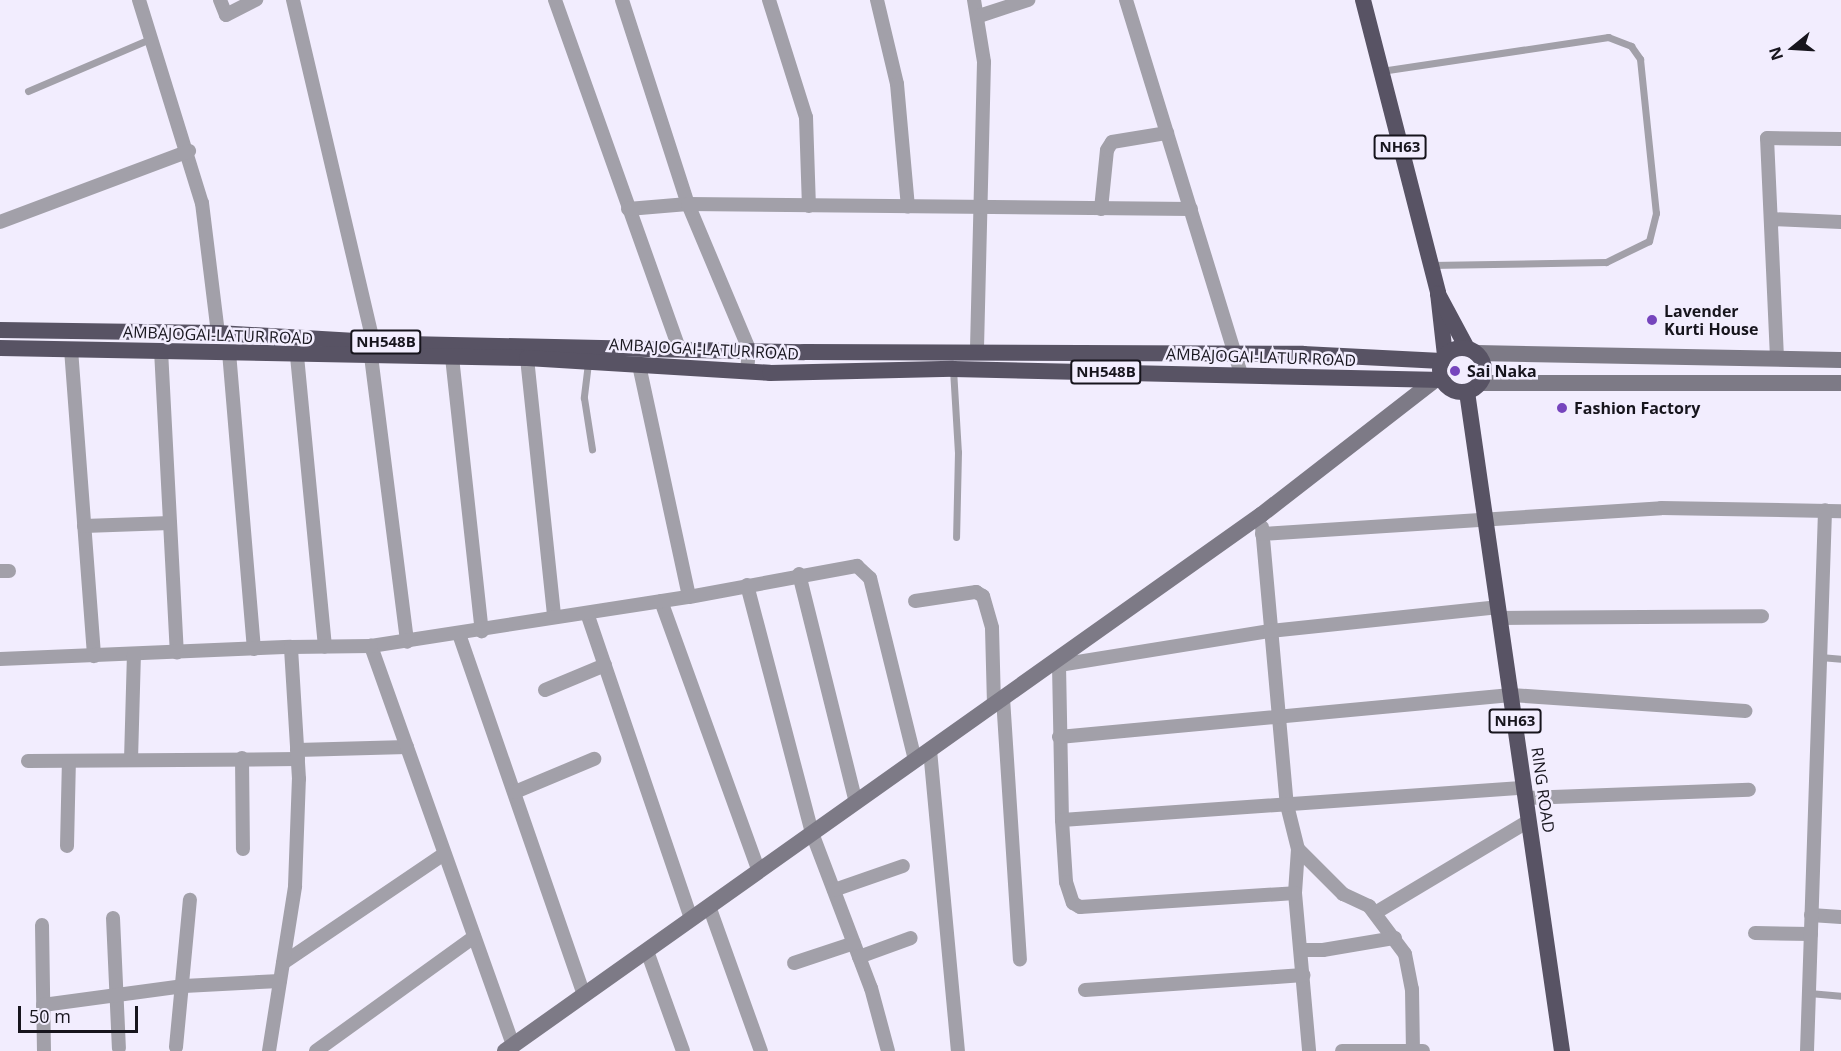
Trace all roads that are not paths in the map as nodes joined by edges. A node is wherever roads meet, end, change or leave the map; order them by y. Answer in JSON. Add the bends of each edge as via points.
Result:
{"nodes":[{"id":1,"x":139,"y":0,"type":"edge"},
{"id":2,"x":220,"y":0,"type":"edge"},
{"id":3,"x":256,"y":0,"type":"edge"},
{"id":4,"x":293,"y":0,"type":"edge"},
{"id":5,"x":555,"y":0,"type":"edge"},
{"id":6,"x":622,"y":0,"type":"edge"},
{"id":7,"x":769,"y":0,"type":"edge"},
{"id":8,"x":877,"y":0,"type":"edge"},
{"id":9,"x":974,"y":0,"type":"edge"},
{"id":10,"x":1028,"y":0,"type":"edge"},
{"id":11,"x":1126,"y":0,"type":"edge"},
{"id":12,"x":1363,"y":0,"type":"edge"},
{"id":13,"x":979,"y":16,"type":"junction"},
{"id":14,"x":152,"y":38,"type":"junction"},
{"id":15,"x":1381,"y":71,"type":"junction"},
{"id":16,"x":28,"y":91,"type":"dead end"},
{"id":17,"x":1167,"y":134,"type":"junction"},
{"id":18,"x":1841,"y":139,"type":"edge"},
{"id":19,"x":189,"y":151,"type":"junction"},
{"id":20,"x":688,"y":204,"type":"junction"},
{"id":21,"x":809,"y":206,"type":"junction"},
{"id":22,"x":908,"y":207,"type":"junction"},
{"id":23,"x":979,"y":208,"type":"junction"},
{"id":24,"x":628,"y":209,"type":"junction"},
{"id":25,"x":1101,"y":209,"type":"junction"},
{"id":26,"x":1191,"y":209,"type":"junction"},
{"id":27,"x":1771,"y":219,"type":"junction"},
{"id":28,"x":0,"y":222,"type":"edge"},
{"id":29,"x":1841,"y":222,"type":"edge"},
{"id":30,"x":1430,"y":265,"type":"junction"},
{"id":31,"x":1438,"y":293,"type":"junction"},
{"id":32,"x":0,"y":330,"type":"edge"},
{"id":33,"x":218,"y":333,"type":"junction"},
{"id":34,"x":678,"y":346,"type":"junction"},
{"id":35,"x":0,"y":348,"type":"edge"},
{"id":36,"x":70,"y":349,"type":"junction"},
{"id":37,"x":372,"y":349,"type":"junction"},
{"id":38,"x":749,"y":349,"type":"junction"},
{"id":39,"x":161,"y":350,"type":"junction"},
{"id":40,"x":977,"y":350,"type":"junction"},
{"id":41,"x":1472,"y":350,"type":"junction"},
{"id":42,"x":229,"y":352,"type":"junction"},
{"id":43,"x":1236,"y":354,"type":"junction"},
{"id":44,"x":297,"y":356,"type":"junction"},
{"id":45,"x":453,"y":357,"type":"junction"},
{"id":46,"x":527,"y":358,"type":"junction"},
{"id":47,"x":1444,"y":358,"type":"junction"},
{"id":48,"x":1777,"y":358,"type":"junction"},
{"id":49,"x":589,"y":360,"type":"junction"},
{"id":50,"x":1841,"y":360,"type":"edge"},
{"id":51,"x":639,"y":365,"type":"junction"},
{"id":52,"x":953,"y":369,"type":"junction"},
{"id":53,"x":747,"y":372,"type":"junction"},
{"id":54,"x":1241,"y":373,"type":"junction"},
{"id":55,"x":1438,"y":381,"type":"junction"},
{"id":56,"x":1841,"y":383,"type":"edge"},
{"id":57,"x":1474,"y":388,"type":"junction"},
{"id":58,"x":592,"y":449,"type":"dead end"},
{"id":59,"x":1825,"y":510,"type":"junction"},
{"id":60,"x":1841,"y":511,"type":"edge"},
{"id":61,"x":1261,"y":516,"type":"junction"},
{"id":62,"x":1484,"y":520,"type":"junction"},
{"id":63,"x":170,"y":523,"type":"junction"},
{"id":64,"x":84,"y":525,"type":"junction"},
{"id":65,"x":1263,"y":534,"type":"junction"},
{"id":66,"x":956,"y":537,"type":"dead end"},
{"id":67,"x":799,"y":574,"type":"junction"},
{"id":68,"x":747,"y":585,"type":"junction"},
{"id":69,"x":689,"y":597,"type":"junction"},
{"id":70,"x":662,"y":601,"type":"junction"},
{"id":71,"x":915,"y":601,"type":"dead end"},
{"id":72,"x":587,"y":613,"type":"junction"},
{"id":73,"x":1498,"y":613,"type":"junction"},
{"id":74,"x":554,"y":616,"type":"junction"},
{"id":75,"x":1761,"y":616,"type":"dead end"},
{"id":76,"x":482,"y":631,"type":"junction"},
{"id":77,"x":1270,"y":631,"type":"junction"},
{"id":78,"x":459,"y":634,"type":"junction"},
{"id":79,"x":407,"y":642,"type":"junction"},
{"id":80,"x":371,"y":646,"type":"junction"},
{"id":81,"x":325,"y":647,"type":"junction"},
{"id":82,"x":291,"y":648,"type":"junction"},
{"id":83,"x":254,"y":649,"type":"junction"},
{"id":84,"x":177,"y":652,"type":"junction"},
{"id":85,"x":134,"y":655,"type":"junction"},
{"id":86,"x":94,"y":656,"type":"junction"},
{"id":87,"x":1820,"y":657,"type":"junction"},
{"id":88,"x":0,"y":659,"type":"edge"},
{"id":89,"x":1841,"y":659,"type":"edge"},
{"id":90,"x":605,"y":665,"type":"junction"},
{"id":91,"x":1053,"y":666,"type":"junction"},
{"id":92,"x":545,"y":690,"type":"dead end"},
{"id":93,"x":1511,"y":695,"type":"junction"},
{"id":94,"x":999,"y":701,"type":"junction"},
{"id":95,"x":1745,"y":711,"type":"dead end"},
{"id":96,"x":1278,"y":716,"type":"junction"},
{"id":97,"x":1059,"y":737,"type":"junction"},
{"id":98,"x":406,"y":747,"type":"junction"},
{"id":99,"x":930,"y":750,"type":"junction"},
{"id":100,"x":298,"y":755,"type":"junction"},
{"id":101,"x":243,"y":758,"type":"junction"},
{"id":102,"x":594,"y":759,"type":"dead end"},
{"id":103,"x":131,"y":760,"type":"junction"},
{"id":104,"x":915,"y":760,"type":"junction"},
{"id":105,"x":28,"y":761,"type":"dead end"},
{"id":106,"x":69,"y":761,"type":"junction"},
{"id":107,"x":1749,"y":790,"type":"dead end"},
{"id":108,"x":515,"y":792,"type":"junction"},
{"id":109,"x":1526,"y":793,"type":"junction"},
{"id":110,"x":856,"y":802,"type":"junction"},
{"id":111,"x":1287,"y":805,"type":"junction"},
{"id":112,"x":1062,"y":820,"type":"junction"},
{"id":113,"x":1529,"y":821,"type":"junction"},
{"id":114,"x":812,"y":833,"type":"junction"},
{"id":115,"x":67,"y":846,"type":"dead end"},
{"id":116,"x":243,"y":849,"type":"dead end"},
{"id":117,"x":1298,"y":849,"type":"junction"},
{"id":118,"x":444,"y":854,"type":"junction"},
{"id":119,"x":903,"y":866,"type":"dead end"},
{"id":120,"x":759,"y":871,"type":"junction"},
{"id":121,"x":834,"y":890,"type":"junction"},
{"id":122,"x":1295,"y":893,"type":"junction"},
{"id":123,"x":190,"y":900,"type":"dead end"},
{"id":124,"x":709,"y":906,"type":"junction"},
{"id":125,"x":1375,"y":913,"type":"junction"},
{"id":126,"x":1811,"y":915,"type":"junction"},
{"id":127,"x":1841,"y":917,"type":"edge"},
{"id":128,"x":112,"y":918,"type":"dead end"},
{"id":129,"x":691,"y":919,"type":"junction"},
{"id":130,"x":42,"y":925,"type":"dead end"},
{"id":131,"x":1755,"y":933,"type":"dead end"},
{"id":132,"x":1811,"y":934,"type":"junction"},
{"id":133,"x":474,"y":937,"type":"junction"},
{"id":134,"x":910,"y":938,"type":"dead end"},
{"id":135,"x":1395,"y":938,"type":"junction"},
{"id":136,"x":854,"y":943,"type":"junction"},
{"id":137,"x":1300,"y":950,"type":"junction"},
{"id":138,"x":646,"y":951,"type":"junction"},
{"id":139,"x":859,"y":957,"type":"junction"},
{"id":140,"x":1020,"y":959,"type":"dead end"},
{"id":141,"x":283,"y":963,"type":"junction"},
{"id":142,"x":794,"y":963,"type":"dead end"},
{"id":143,"x":1303,"y":975,"type":"junction"},
{"id":144,"x":280,"y":981,"type":"junction"},
{"id":145,"x":184,"y":986,"type":"junction"},
{"id":146,"x":1085,"y":990,"type":"dead end"},
{"id":147,"x":1809,"y":993,"type":"junction"},
{"id":148,"x":117,"y":995,"type":"junction"},
{"id":149,"x":584,"y":995,"type":"junction"},
{"id":150,"x":1841,"y":996,"type":"edge"},
{"id":151,"x":43,"y":1005,"type":"junction"},
{"id":152,"x":176,"y":1047,"type":"dead end"},
{"id":153,"x":119,"y":1048,"type":"dead end"},
{"id":154,"x":509,"y":1048,"type":"edge"},
{"id":155,"x":1413,"y":1050,"type":"edge"},
{"id":156,"x":44,"y":1051,"type":"edge"},
{"id":157,"x":269,"y":1051,"type":"edge"},
{"id":158,"x":316,"y":1051,"type":"edge"},
{"id":159,"x":683,"y":1051,"type":"edge"},
{"id":160,"x":761,"y":1051,"type":"edge"},
{"id":161,"x":888,"y":1051,"type":"edge"},
{"id":162,"x":958,"y":1051,"type":"edge"},
{"id":163,"x":1308,"y":1051,"type":"edge"},
{"id":164,"x":1342,"y":1051,"type":"edge"},
{"id":165,"x":1423,"y":1051,"type":"edge"},
{"id":166,"x":1563,"y":1051,"type":"edge"},
{"id":167,"x":1807,"y":1051,"type":"edge"}],
"edges":[{"from":1,"to":14,"type":"street"},
{"from":2,"to":3,"type":"street","via":[[226,15]]},
{"from":4,"to":37,"type":"street"},
{"from":5,"to":24,"type":"street"},
{"from":6,"to":20,"type":"street"},
{"from":7,"to":21,"type":"street","via":[[806,117]]},
{"from":8,"to":22,"type":"street","via":[[897,84]]},
{"from":9,"to":13,"type":"street"},
{"from":10,"to":13,"type":"street"},
{"from":11,"to":17,"type":"street"},
{"from":12,"to":15,"type":"highway","number":"NH63"},
{"from":13,"to":23,"type":"street","via":[[984,62]]},
{"from":14,"to":16,"type":"lane"},
{"from":14,"to":19,"type":"street"},
{"from":15,"to":30,"type":"highway","number":"NH63"},
{"from":15,"to":30,"type":"lane","via":[[1608,37],[1630,46],[1640,59],[1656,213],[1649,241],[1606,262]]},
{"from":17,"to":25,"type":"street","via":[[1112,142],[1107,150]]},
{"from":17,"to":26,"type":"street"},
{"from":18,"to":27,"type":"street","via":[[1767,138]]},
{"from":19,"to":28,"type":"street"},
{"from":19,"to":33,"type":"street","via":[[202,203]]},
{"from":20,"to":21,"type":"street"},
{"from":20,"to":24,"type":"street"},
{"from":20,"to":38,"type":"street"},
{"from":21,"to":22,"type":"street"},
{"from":22,"to":23,"type":"street"},
{"from":23,"to":25,"type":"street"},
{"from":23,"to":40,"type":"street"},
{"from":24,"to":34,"type":"street"},
{"from":25,"to":26,"type":"street"},
{"from":26,"to":43,"type":"street"},
{"from":27,"to":29,"type":"street"},
{"from":27,"to":48,"type":"street"},
{"from":30,"to":31,"type":"highway","number":"NH63"},
{"from":31,"to":41,"type":"highway","number":"NH63"},
{"from":31,"to":47,"type":"highway","number":"NH63"},
{"from":32,"to":33,"type":"highway","number":"NH548B"},
{"from":33,"to":37,"type":"highway","number":"NH548B"},
{"from":34,"to":37,"type":"highway","number":"NH548B"},
{"from":34,"to":38,"type":"highway","number":"NH548B"},
{"from":35,"to":36,"type":"highway","name":"AMBAJOGAI-LATUR ROAD","number":"NH548B"},
{"from":36,"to":39,"type":"highway","name":"AMBAJOGAI-LATUR ROAD","number":"NH548B"},
{"from":36,"to":64,"type":"street"},
{"from":37,"to":44,"type":"highway","name":"AMBAJOGAI-LATUR ROAD","number":"NH548B"},
{"from":37,"to":45,"type":"highway","name":"AMBAJOGAI-LATUR ROAD","number":"NH548B"},
{"from":37,"to":79,"type":"street"},
{"from":38,"to":40,"type":"highway","number":"NH548B"},
{"from":38,"to":53,"type":"street"},
{"from":39,"to":42,"type":"highway","name":"AMBAJOGAI-LATUR ROAD","number":"NH548B"},
{"from":39,"to":63,"type":"street"},
{"from":40,"to":43,"type":"highway","number":"NH548B"},
{"from":41,"to":47,"type":"highway","number":"NH548B","via":[[1455,349]]},
{"from":41,"to":48,"type":"main road"},
{"from":41,"to":57,"type":"highway","via":[[1484,367]]},
{"from":42,"to":44,"type":"highway","name":"AMBAJOGAI-LATUR ROAD","number":"NH548B"},
{"from":42,"to":83,"type":"street"},
{"from":43,"to":47,"type":"highway","number":"NH548B"},
{"from":43,"to":54,"type":"street"},
{"from":44,"to":81,"type":"street"},
{"from":45,"to":46,"type":"highway","name":"AMBAJOGAI-LATUR ROAD","number":"NH548B"},
{"from":45,"to":76,"type":"street"},
{"from":46,"to":49,"type":"highway","name":"AMBAJOGAI-LATUR ROAD","number":"NH548B"},
{"from":46,"to":74,"type":"street"},
{"from":47,"to":55,"type":"highway"},
{"from":48,"to":50,"type":"main road"},
{"from":49,"to":51,"type":"highway","name":"AMBAJOGAI-LATUR ROAD","number":"NH548B"},
{"from":49,"to":58,"type":"lane","via":[[584,398]]},
{"from":51,"to":53,"type":"highway","name":"AMBAJOGAI-LATUR ROAD","number":"NH548B"},
{"from":51,"to":69,"type":"street"},
{"from":52,"to":53,"type":"highway","name":"AMBAJOGAI-LATUR ROAD","number":"NH548B"},
{"from":52,"to":54,"type":"highway","name":"AMBAJOGAI-LATUR ROAD","number":"NH548B"},
{"from":52,"to":66,"type":"lane","via":[[958,452]]},
{"from":54,"to":55,"type":"highway","name":"AMBAJOGAI-LATUR ROAD","number":"NH548B"},
{"from":55,"to":57,"type":"highway","name":"AMBAJOGAI-LATUR ROAD","number":"NH548B","via":[[1458,392]]},
{"from":55,"to":61,"type":"main road"},
{"from":56,"to":57,"type":"main road","name":"AMBAJOGAI-LATUR ROAD"},
{"from":57,"to":62,"type":"highway","name":"RING ROAD","number":"NH63"},
{"from":59,"to":60,"type":"street"},
{"from":59,"to":62,"type":"street","via":[[1661,508]]},
{"from":59,"to":87,"type":"street"},
{"from":61,"to":65,"type":"street"},
{"from":61,"to":91,"type":"main road"},
{"from":62,"to":65,"type":"street"},
{"from":62,"to":73,"type":"highway","name":"RING ROAD","number":"NH63"},
{"from":63,"to":64,"type":"street"},
{"from":63,"to":84,"type":"street"},
{"from":64,"to":86,"type":"street"},
{"from":65,"to":77,"type":"street"},
{"from":67,"to":68,"type":"street"},
{"from":67,"to":104,"type":"street","via":[[847,564],[857,566],[870,578]]},
{"from":67,"to":110,"type":"street"},
{"from":68,"to":69,"type":"street"},
{"from":68,"to":114,"type":"street"},
{"from":69,"to":70,"type":"street"},
{"from":70,"to":72,"type":"street"},
{"from":70,"to":120,"type":"street"},
{"from":71,"to":94,"type":"street","via":[[976,592],[983,596],[993,628]]},
{"from":72,"to":74,"type":"street"},
{"from":72,"to":90,"type":"street"},
{"from":73,"to":75,"type":"street"},
{"from":73,"to":77,"type":"street"},
{"from":73,"to":93,"type":"highway","name":"RING ROAD","number":"NH63"},
{"from":74,"to":76,"type":"street"},
{"from":76,"to":78,"type":"street"},
{"from":77,"to":91,"type":"street"},
{"from":77,"to":96,"type":"street"},
{"from":78,"to":79,"type":"street"},
{"from":78,"to":108,"type":"street"},
{"from":79,"to":80,"type":"street"},
{"from":80,"to":81,"type":"street"},
{"from":80,"to":98,"type":"street"},
{"from":81,"to":82,"type":"street"},
{"from":82,"to":83,"type":"street"},
{"from":82,"to":100,"type":"street"},
{"from":83,"to":84,"type":"street"},
{"from":84,"to":85,"type":"street"},
{"from":85,"to":86,"type":"street"},
{"from":85,"to":103,"type":"street"},
{"from":86,"to":88,"type":"street"},
{"from":87,"to":89,"type":"lane"},
{"from":87,"to":126,"type":"street"},
{"from":90,"to":92,"type":"street"},
{"from":90,"to":129,"type":"street"},
{"from":91,"to":94,"type":"main road"},
{"from":91,"to":97,"type":"street"},
{"from":93,"to":95,"type":"street"},
{"from":93,"to":96,"type":"street"},
{"from":93,"to":109,"type":"highway","name":"RING ROAD","number":"NH63"},
{"from":94,"to":99,"type":"main road"},
{"from":94,"to":140,"type":"street"},
{"from":96,"to":97,"type":"street"},
{"from":96,"to":111,"type":"street"},
{"from":97,"to":112,"type":"street"},
{"from":98,"to":100,"type":"street"},
{"from":98,"to":118,"type":"street"},
{"from":99,"to":104,"type":"main road"},
{"from":99,"to":162,"type":"street"},
{"from":100,"to":101,"type":"street"},
{"from":100,"to":141,"type":"street","via":[[296,886]]},
{"from":101,"to":103,"type":"street"},
{"from":101,"to":116,"type":"street"},
{"from":102,"to":108,"type":"street"},
{"from":103,"to":106,"type":"street"},
{"from":104,"to":110,"type":"main road"},
{"from":105,"to":106,"type":"street"},
{"from":106,"to":115,"type":"street"},
{"from":107,"to":109,"type":"street"},
{"from":108,"to":149,"type":"street"},
{"from":109,"to":111,"type":"street"},
{"from":109,"to":113,"type":"highway","name":"RING ROAD","number":"NH63"},
{"from":110,"to":114,"type":"main road"},
{"from":111,"to":112,"type":"street"},
{"from":111,"to":117,"type":"street"},
{"from":112,"to":122,"type":"street","via":[[1068,897],[1080,907]]},
{"from":113,"to":125,"type":"street"},
{"from":113,"to":166,"type":"highway","name":"RING ROAD","number":"NH63"},
{"from":114,"to":120,"type":"main road"},
{"from":114,"to":121,"type":"street"},
{"from":117,"to":122,"type":"street"},
{"from":117,"to":125,"type":"street","via":[[1343,894]]},
{"from":118,"to":133,"type":"street"},
{"from":118,"to":141,"type":"street"},
{"from":119,"to":121,"type":"street"},
{"from":120,"to":124,"type":"main road"},
{"from":121,"to":136,"type":"street"},
{"from":122,"to":137,"type":"street"},
{"from":123,"to":145,"type":"street"},
{"from":124,"to":129,"type":"main road"},
{"from":124,"to":160,"type":"street"},
{"from":125,"to":135,"type":"street"},
{"from":126,"to":127,"type":"street"},
{"from":126,"to":132,"type":"street"},
{"from":128,"to":148,"type":"street"},
{"from":129,"to":138,"type":"main road"},
{"from":130,"to":151,"type":"street"},
{"from":131,"to":132,"type":"street"},
{"from":132,"to":147,"type":"street"},
{"from":133,"to":154,"type":"street"},
{"from":133,"to":158,"type":"street"},
{"from":134,"to":139,"type":"street"},
{"from":135,"to":137,"type":"street"},
{"from":135,"to":155,"type":"street","via":[[1405,954],[1412,989]]},
{"from":136,"to":139,"type":"street"},
{"from":136,"to":142,"type":"street"},
{"from":137,"to":143,"type":"street"},
{"from":138,"to":149,"type":"main road"},
{"from":138,"to":159,"type":"street"},
{"from":139,"to":161,"type":"street"},
{"from":141,"to":144,"type":"street"},
{"from":143,"to":146,"type":"street"},
{"from":143,"to":163,"type":"street"},
{"from":144,"to":145,"type":"street"},
{"from":144,"to":157,"type":"street"},
{"from":145,"to":148,"type":"street"},
{"from":145,"to":152,"type":"street"},
{"from":147,"to":150,"type":"lane"},
{"from":147,"to":167,"type":"street"},
{"from":148,"to":151,"type":"street"},
{"from":148,"to":153,"type":"street"},
{"from":149,"to":154,"type":"main road"},
{"from":151,"to":156,"type":"street"},
{"from":155,"to":164,"type":"street"},
{"from":155,"to":165,"type":"street"}]}
